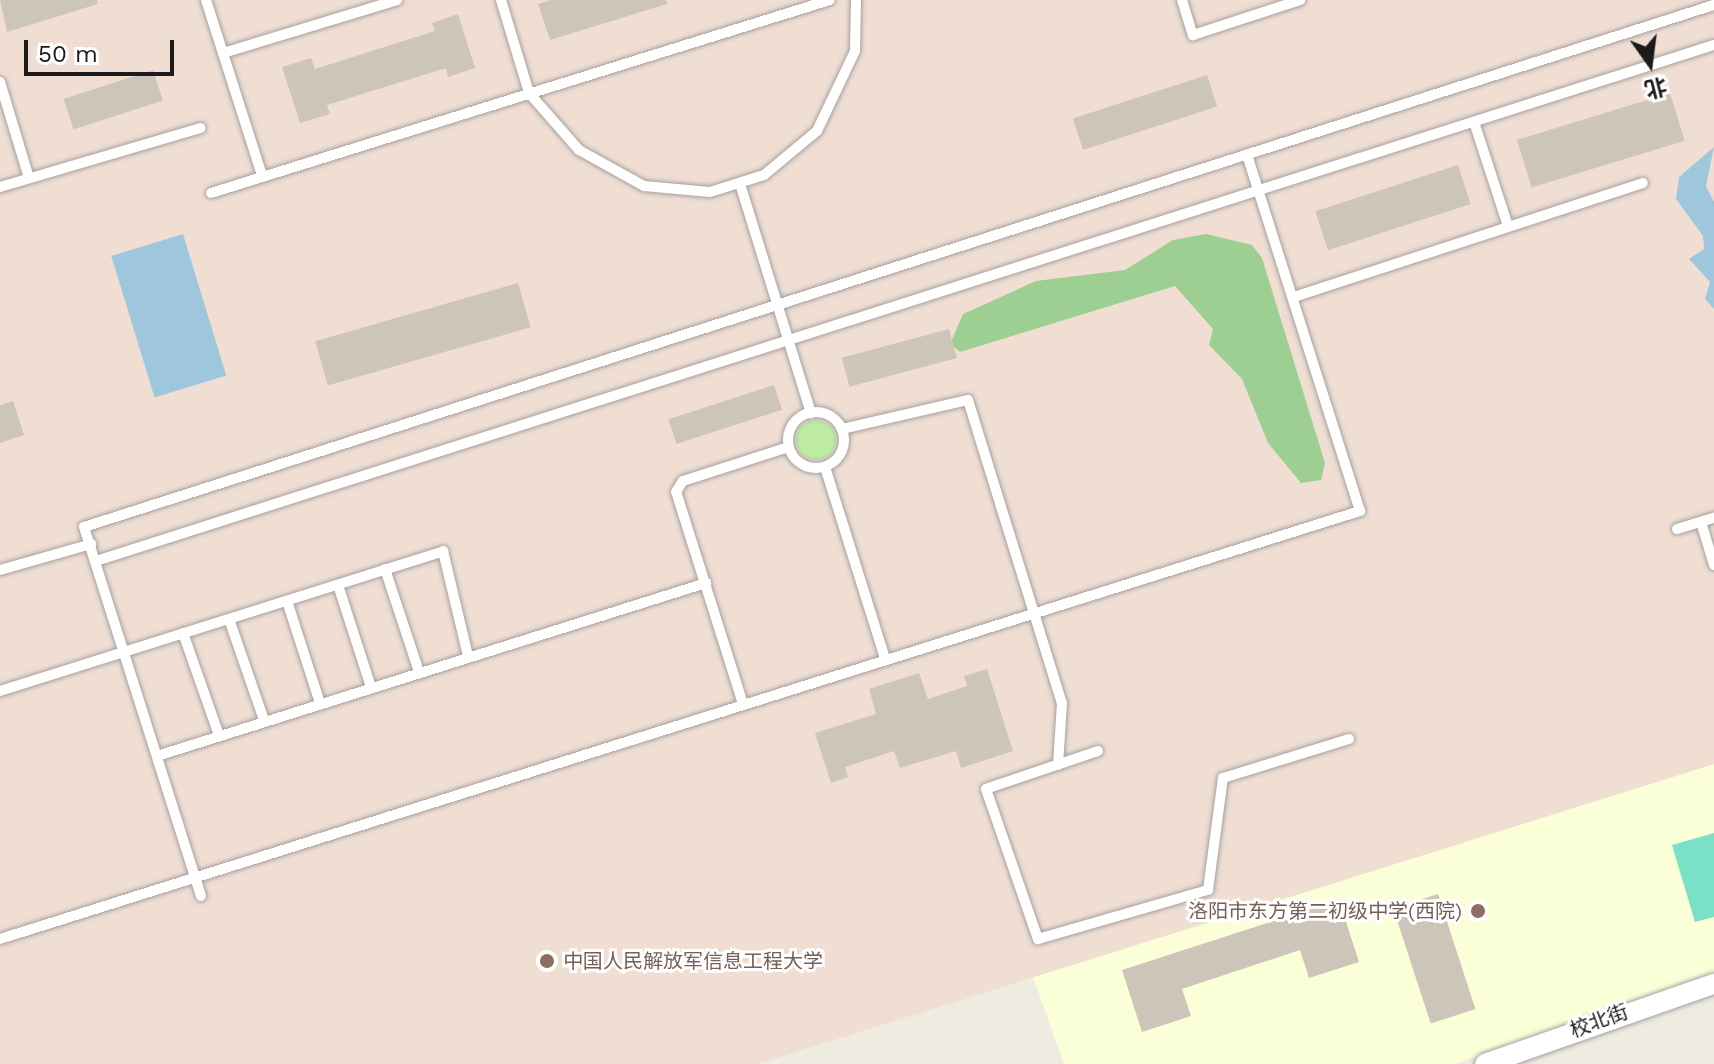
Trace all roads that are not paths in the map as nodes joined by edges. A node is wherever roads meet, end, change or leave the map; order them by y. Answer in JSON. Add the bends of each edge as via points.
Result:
{"nodes":[{"id":1,"x":206,"y":0,"type":"edge"},
{"id":2,"x":397,"y":0,"type":"edge"},
{"id":3,"x":501,"y":0,"type":"edge"},
{"id":4,"x":830,"y":0,"type":"edge"},
{"id":5,"x":856,"y":0,"type":"edge"},
{"id":6,"x":1182,"y":0,"type":"edge"},
{"id":7,"x":1300,"y":0,"type":"edge"},
{"id":8,"x":1714,"y":5,"type":"edge"},
{"id":9,"x":1714,"y":45,"type":"edge"},
{"id":10,"x":223,"y":53,"type":"junction"},
{"id":11,"x":0,"y":82,"type":"edge"},
{"id":12,"x":529,"y":93,"type":"junction"},
{"id":13,"x":1474,"y":122,"type":"junction"},
{"id":14,"x":201,"y":128,"type":"dead end"},
{"id":15,"x":1247,"y":155,"type":"junction"},
{"id":16,"x":262,"y":176,"type":"junction"},
{"id":17,"x":29,"y":178,"type":"junction"},
{"id":18,"x":1643,"y":183,"type":"dead end"},
{"id":19,"x":0,"y":187,"type":"edge"},
{"id":20,"x":741,"y":187,"type":"junction"},
{"id":21,"x":1258,"y":191,"type":"junction"},
{"id":22,"x":211,"y":193,"type":"dead end"},
{"id":23,"x":1508,"y":226,"type":"junction"},
{"id":24,"x":1294,"y":297,"type":"junction"},
{"id":25,"x":779,"y":306,"type":"junction"},
{"id":26,"x":790,"y":341,"type":"junction"},
{"id":27,"x":811,"y":413,"type":"junction"},
{"id":28,"x":842,"y":429,"type":"junction"},
{"id":29,"x":789,"y":447,"type":"junction"},
{"id":30,"x":825,"y":467,"type":"junction"},
{"id":31,"x":1714,"y":518,"type":"edge"},
{"id":32,"x":1701,"y":522,"type":"junction"},
{"id":33,"x":1677,"y":529,"type":"dead end"},
{"id":34,"x":91,"y":544,"type":"junction"},
{"id":35,"x":96,"y":561,"type":"junction"},
{"id":36,"x":1714,"y":565,"type":"edge"},
{"id":37,"x":385,"y":569,"type":"junction"},
{"id":38,"x":0,"y":570,"type":"edge"},
{"id":39,"x":706,"y":583,"type":"junction"},
{"id":40,"x":338,"y":585,"type":"junction"},
{"id":41,"x":287,"y":601,"type":"junction"},
{"id":42,"x":1034,"y":613,"type":"junction"},
{"id":43,"x":229,"y":619,"type":"junction"},
{"id":44,"x":183,"y":633,"type":"junction"},
{"id":45,"x":124,"y":651,"type":"junction"},
{"id":46,"x":468,"y":656,"type":"junction"},
{"id":47,"x":885,"y":659,"type":"junction"},
{"id":48,"x":419,"y":672,"type":"junction"},
{"id":49,"x":371,"y":687,"type":"junction"},
{"id":50,"x":0,"y":691,"type":"edge"},
{"id":51,"x":320,"y":703,"type":"junction"},
{"id":52,"x":743,"y":704,"type":"junction"},
{"id":53,"x":264,"y":720,"type":"junction"},
{"id":54,"x":219,"y":735,"type":"junction"},
{"id":55,"x":1349,"y":739,"type":"dead end"},
{"id":56,"x":1098,"y":751,"type":"dead end"},
{"id":57,"x":157,"y":756,"type":"junction"},
{"id":58,"x":1058,"y":765,"type":"junction"},
{"id":59,"x":194,"y":874,"type":"junction"},
{"id":60,"x":201,"y":896,"type":"dead end"},
{"id":61,"x":0,"y":939,"type":"edge"},
{"id":62,"x":1714,"y":984,"type":"edge"},
{"id":63,"x":1485,"y":1064,"type":"edge"}],
"edges":[{"from":1,"to":10,"type":"lane"},
{"from":2,"to":10,"type":"lane"},
{"from":3,"to":12,"type":"lane"},
{"from":4,"to":12,"type":"lane"},
{"from":5,"to":20,"type":"lane","via":[[855,51],[835,103],[793,154]]},
{"from":6,"to":7,"type":"lane","via":[[1193,35]]},
{"from":8,"to":15,"type":"lane"},
{"from":9,"to":13,"type":"lane"},
{"from":10,"to":16,"type":"lane"},
{"from":11,"to":17,"type":"lane"},
{"from":12,"to":16,"type":"lane"},
{"from":12,"to":20,"type":"lane","via":[[579,150],[618,175],[675,190]]},
{"from":13,"to":21,"type":"lane"},
{"from":13,"to":23,"type":"lane"},
{"from":14,"to":17,"type":"lane"},
{"from":15,"to":21,"type":"lane"},
{"from":15,"to":25,"type":"lane"},
{"from":16,"to":22,"type":"lane"},
{"from":17,"to":19,"type":"lane"},
{"from":18,"to":23,"type":"lane"},
{"from":20,"to":25,"type":"lane"},
{"from":21,"to":24,"type":"lane"},
{"from":21,"to":26,"type":"lane"},
{"from":23,"to":24,"type":"lane"},
{"from":24,"to":42,"type":"lane","via":[[1360,511]]},
{"from":25,"to":26,"type":"lane"},
{"from":25,"to":34,"type":"lane","via":[[84,527]]},
{"from":26,"to":27,"type":"lane"},
{"from":26,"to":35,"type":"lane"},
{"from":27,"to":28,"type":"lane","via":[[829,415]]},
{"from":27,"to":29,"type":"lane","via":[[790,429]]},
{"from":28,"to":30,"type":"lane","via":[[844,448]]},
{"from":28,"to":42,"type":"lane","via":[[968,400]]},
{"from":29,"to":30,"type":"lane","via":[[806,467]]},
{"from":29,"to":39,"type":"lane","via":[[678,485]]},
{"from":30,"to":47,"type":"lane"},
{"from":31,"to":32,"type":"lane"},
{"from":32,"to":33,"type":"lane"},
{"from":32,"to":36,"type":"lane"},
{"from":34,"to":35,"type":"lane"},
{"from":34,"to":38,"type":"lane"},
{"from":35,"to":45,"type":"lane"},
{"from":37,"to":40,"type":"lane"},
{"from":37,"to":46,"type":"lane","via":[[443,551]]},
{"from":37,"to":48,"type":"lane"},
{"from":39,"to":46,"type":"lane"},
{"from":39,"to":52,"type":"lane"},
{"from":40,"to":41,"type":"lane"},
{"from":40,"to":49,"type":"lane"},
{"from":41,"to":43,"type":"lane"},
{"from":41,"to":51,"type":"lane"},
{"from":42,"to":47,"type":"lane"},
{"from":42,"to":58,"type":"lane","via":[[1066,723]]},
{"from":43,"to":44,"type":"lane"},
{"from":43,"to":53,"type":"lane"},
{"from":44,"to":45,"type":"lane"},
{"from":44,"to":54,"type":"lane"},
{"from":45,"to":50,"type":"lane"},
{"from":45,"to":57,"type":"lane"},
{"from":46,"to":48,"type":"lane"},
{"from":47,"to":52,"type":"lane"},
{"from":48,"to":49,"type":"lane"},
{"from":49,"to":51,"type":"lane"},
{"from":51,"to":53,"type":"lane"},
{"from":52,"to":59,"type":"lane"},
{"from":53,"to":54,"type":"lane"},
{"from":54,"to":57,"type":"lane"},
{"from":55,"to":58,"type":"lane","via":[[1223,778],[1208,890],[1045,940],[1029,929],[986,789]]},
{"from":56,"to":58,"type":"lane"},
{"from":57,"to":59,"type":"lane"},
{"from":59,"to":60,"type":"lane"},
{"from":59,"to":61,"type":"lane"},
{"from":62,"to":63,"type":"street","name":"校北街"}]}
